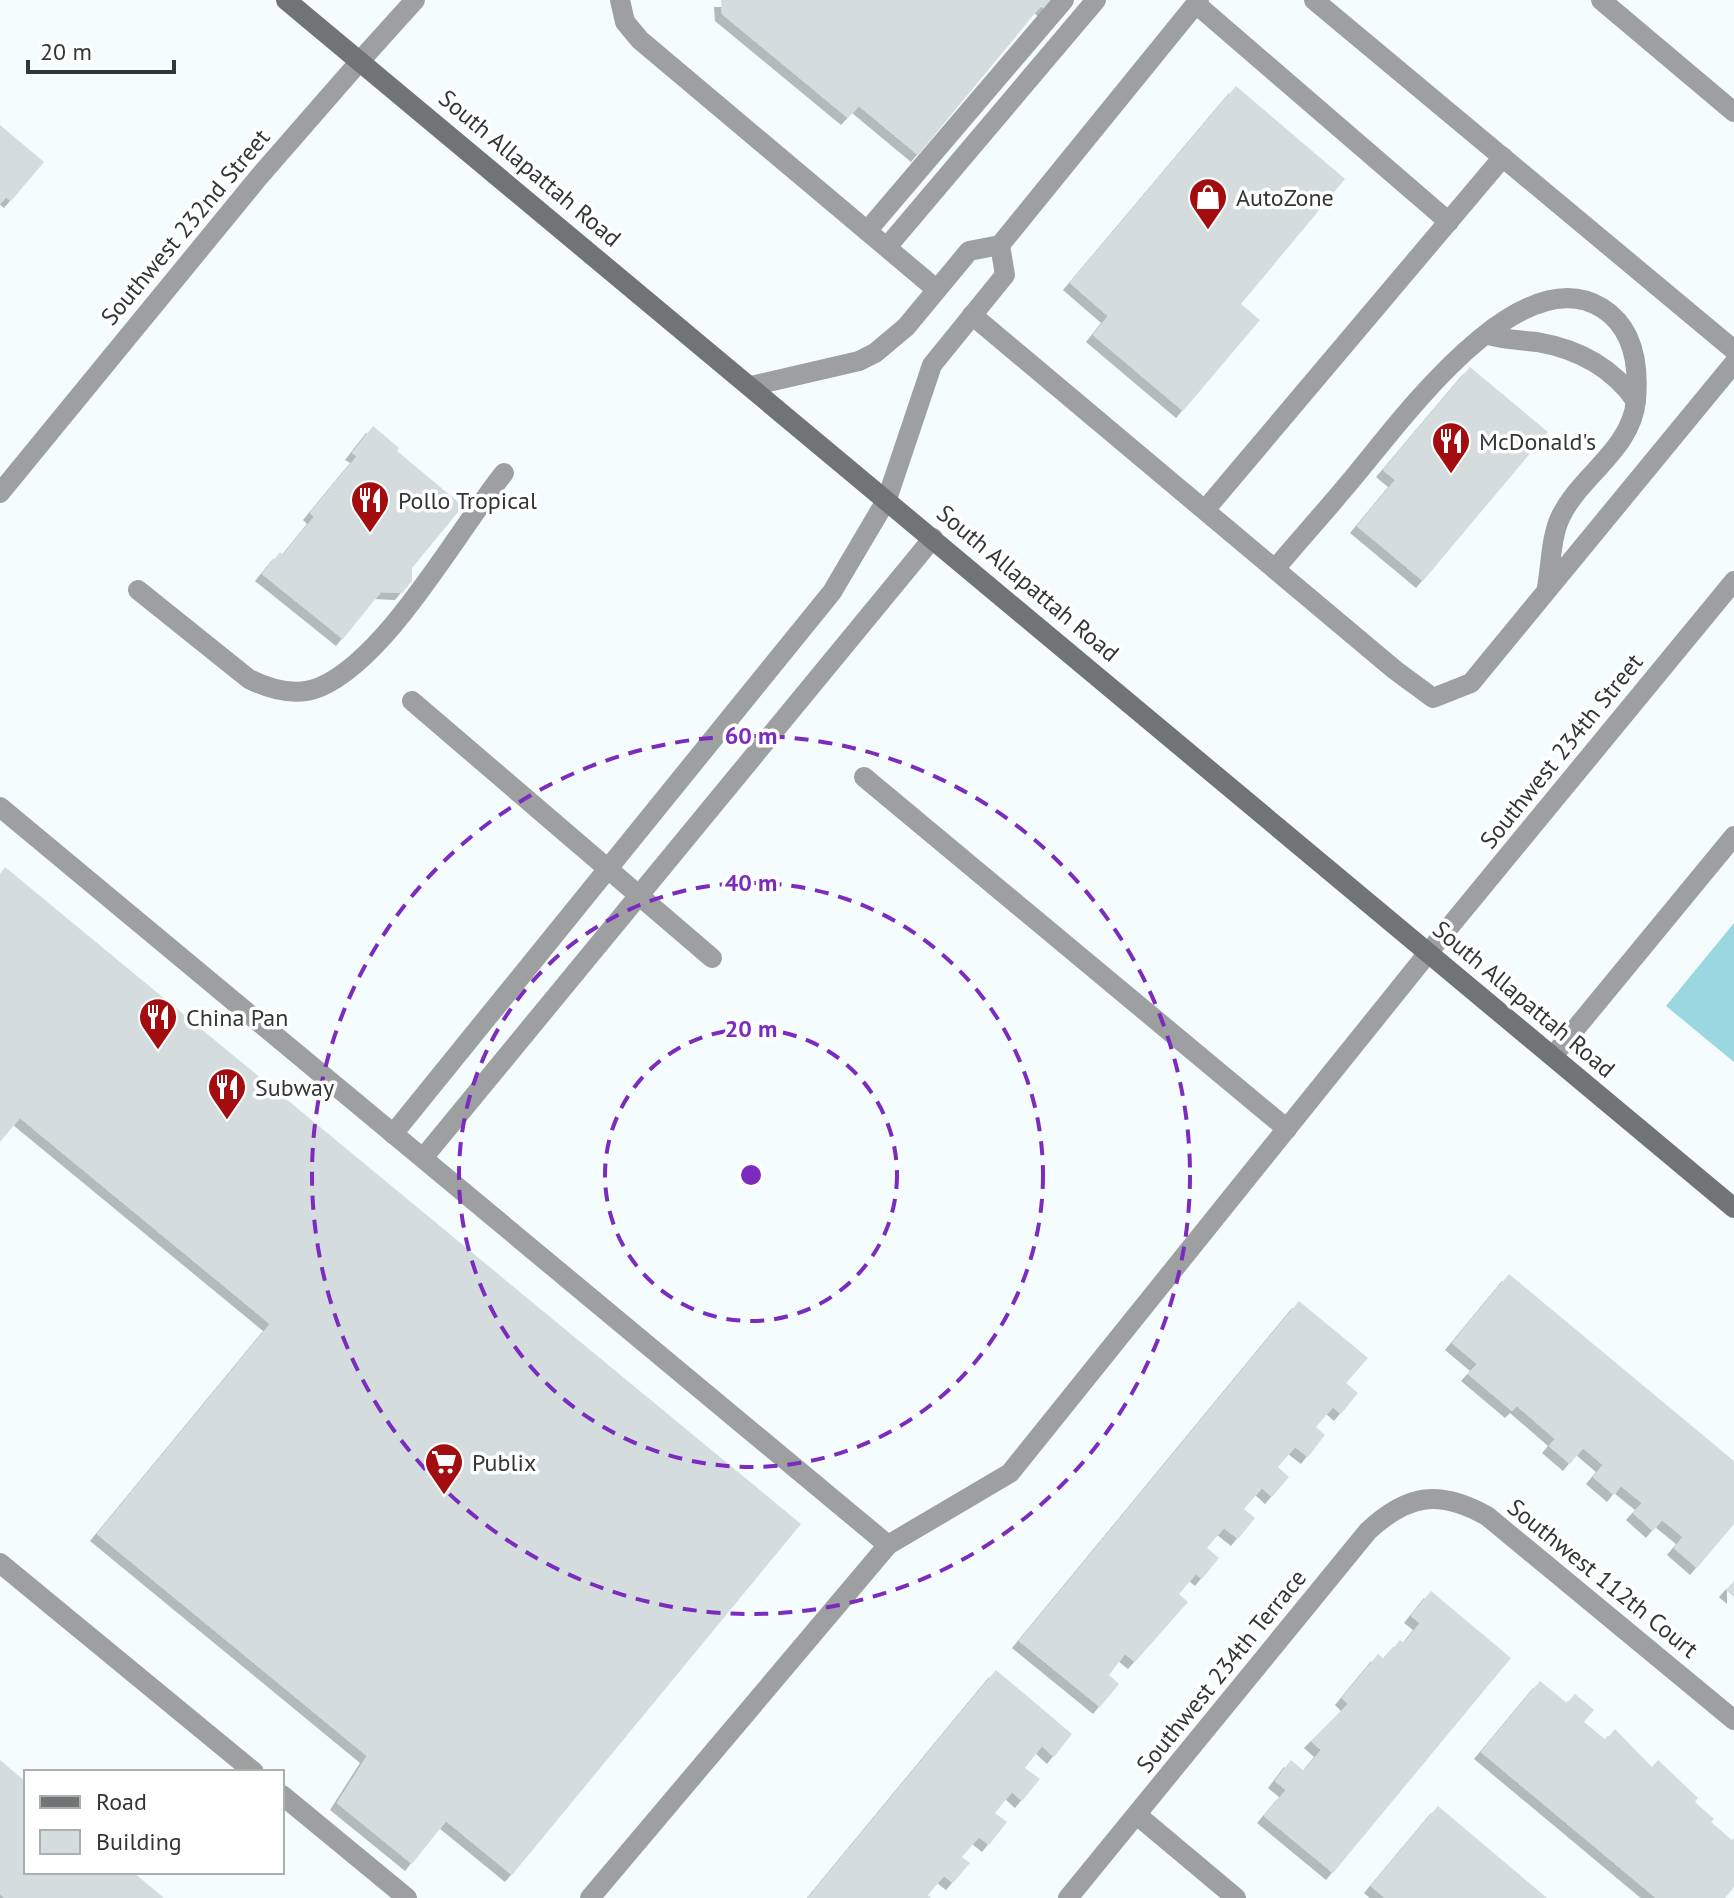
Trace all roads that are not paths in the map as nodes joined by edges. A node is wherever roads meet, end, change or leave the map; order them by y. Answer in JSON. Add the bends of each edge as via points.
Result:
{"nodes":[{"id":1,"x":286,"y":0,"type":"edge"},
{"id":2,"x":415,"y":0,"type":"edge"},
{"id":3,"x":620,"y":0,"type":"edge"},
{"id":4,"x":1064,"y":0,"type":"edge"},
{"id":5,"x":1096,"y":0,"type":"edge"},
{"id":6,"x":1314,"y":0,"type":"edge"},
{"id":7,"x":1601,"y":0,"type":"edge"},
{"id":8,"x":1197,"y":2,"type":"edge"},
{"id":9,"x":360,"y":61,"type":"junction"},
{"id":10,"x":1734,"y":112,"type":"edge"},
{"id":11,"x":1503,"y":157,"type":"junction"},
{"id":12,"x":1449,"y":222,"type":"junction"},
{"id":13,"x":867,"y":231,"type":"junction"},
{"id":14,"x":1000,"y":245,"type":"junction"},
{"id":15,"x":887,"y":247,"type":"junction"},
{"id":16,"x":936,"y":289,"type":"junction"},
{"id":17,"x":972,"y":315,"type":"junction"},
{"id":18,"x":1488,"y":335,"type":"junction"},
{"id":19,"x":1734,"y":350,"type":"edge"},
{"id":20,"x":1734,"y":363,"type":"edge"},
{"id":21,"x":751,"y":386,"type":"junction"},
{"id":22,"x":1636,"y":401,"type":"junction"},
{"id":23,"x":504,"y":473,"type":"dead end"},
{"id":24,"x":0,"y":493,"type":"edge"},
{"id":25,"x":887,"y":499,"type":"junction"},
{"id":26,"x":1205,"y":510,"type":"junction"},
{"id":27,"x":933,"y":538,"type":"junction"},
{"id":28,"x":1275,"y":569,"type":"junction"},
{"id":29,"x":1734,"y":581,"type":"edge"},
{"id":30,"x":138,"y":590,"type":"dead end"},
{"id":31,"x":1546,"y":591,"type":"junction"},
{"id":32,"x":412,"y":701,"type":"dead end"},
{"id":33,"x":864,"y":777,"type":"dead end"},
{"id":34,"x":0,"y":807,"type":"edge"},
{"id":35,"x":1734,"y":836,"type":"edge"},
{"id":36,"x":608,"y":868,"type":"junction"},
{"id":37,"x":639,"y":895,"type":"junction"},
{"id":38,"x":1428,"y":953,"type":"junction"},
{"id":39,"x":712,"y":958,"type":"dead end"},
{"id":40,"x":1553,"y":1056,"type":"junction"},
{"id":41,"x":1287,"y":1129,"type":"junction"},
{"id":42,"x":393,"y":1134,"type":"junction"},
{"id":43,"x":423,"y":1158,"type":"junction"},
{"id":44,"x":1734,"y":1208,"type":"edge"},
{"id":45,"x":1429,"y":1496,"type":"joint"},
{"id":46,"x":888,"y":1545,"type":"junction"},
{"id":47,"x":0,"y":1563,"type":"edge"},
{"id":48,"x":1734,"y":1720,"type":"edge"},
{"id":49,"x":252,"y":1770,"type":"edge"},
{"id":50,"x":284,"y":1797,"type":"edge"},
{"id":51,"x":1137,"y":1815,"type":"junction"},
{"id":52,"x":407,"y":1898,"type":"edge"},
{"id":53,"x":590,"y":1898,"type":"edge"},
{"id":54,"x":1068,"y":1898,"type":"edge"},
{"id":55,"x":1236,"y":1898,"type":"edge"}],
"edges":[{"from":1,"to":9,"type":"main road","name":"South Allapattah Road"},
{"from":2,"to":9,"type":"street","name":"Southwest 232nd Street"},
{"from":3,"to":13,"type":"street","via":[[625,22],[640,40]]},
{"from":4,"to":13,"type":"street"},
{"from":5,"to":15,"type":"street"},
{"from":6,"to":11,"type":"street"},
{"from":7,"to":10,"type":"street"},
{"from":8,"to":12,"type":"street"},
{"from":8,"to":14,"type":"street"},
{"from":9,"to":21,"type":"main road","name":"South Allapattah Road"},
{"from":9,"to":24,"type":"street","name":"Southwest 232nd Street"},
{"from":11,"to":12,"type":"street"},
{"from":11,"to":19,"type":"street"},
{"from":12,"to":26,"type":"street"},
{"from":13,"to":15,"type":"street"},
{"from":14,"to":16,"type":"street","via":[[969,251]]},
{"from":14,"to":17,"type":"street","via":[[1005,275]]},
{"from":15,"to":16,"type":"street"},
{"from":16,"to":21,"type":"street","via":[[906,327],[875,353]]},
{"from":17,"to":25,"type":"street","via":[[925,378]]},
{"from":17,"to":26,"type":"street"},
{"from":18,"to":22,"type":"street","via":[[1585,357],[1622,381]]},
{"from":18,"to":22,"type":"street","via":[[1536,305],[1556,299],[1588,301],[1619,321],[1631,342]]},
{"from":18,"to":28,"type":"street","via":[[1452,361]]},
{"from":20,"to":31,"type":"street"},
{"from":21,"to":25,"type":"main road","name":"South Allapattah Road"},
{"from":22,"to":31,"type":"street","via":[[1614,450],[1560,516]]},
{"from":23,"to":30,"type":"street","via":[[426,585],[373,644],[322,687],[304,692],[265,687],[249,679]]},
{"from":25,"to":27,"type":"main road","name":"South Allapattah Road"},
{"from":25,"to":36,"type":"street","via":[[832,592]]},
{"from":26,"to":28,"type":"street"},
{"from":27,"to":37,"type":"street"},
{"from":27,"to":38,"type":"main road","name":"South Allapattah Road"},
{"from":28,"to":31,"type":"street","via":[[1433,698],[1471,683]]},
{"from":29,"to":38,"type":"street","name":"Southwest 234th Street"},
{"from":32,"to":36,"type":"street"},
{"from":33,"to":41,"type":"street"},
{"from":34,"to":42,"type":"street"},
{"from":35,"to":40,"type":"street"},
{"from":36,"to":37,"type":"street"},
{"from":36,"to":42,"type":"street"},
{"from":37,"to":39,"type":"street"},
{"from":37,"to":43,"type":"street"},
{"from":38,"to":40,"type":"main road","name":"South Allapattah Road"},
{"from":38,"to":41,"type":"street","name":"Southwest 234th Street"},
{"from":40,"to":44,"type":"main road","name":"South Allapattah Road"},
{"from":41,"to":46,"type":"street","name":"Southwest 234th Street","via":[[1010,1473]]},
{"from":42,"to":43,"type":"street"},
{"from":43,"to":46,"type":"street"},
{"from":45,"to":48,"type":"street","name":"Southwest 112th Court","via":[[1467,1505],[1497,1523]]},
{"from":45,"to":51,"type":"street","name":"Southwest 234th Terrace","via":[[1383,1517],[1368,1531]]},
{"from":46,"to":53,"type":"street","name":"Southwest 234th Street"},
{"from":47,"to":49,"type":"street"},
{"from":50,"to":52,"type":"street"},
{"from":51,"to":54,"type":"street","name":"Southwest 234th Terrace"},
{"from":51,"to":55,"type":"street"}]}
